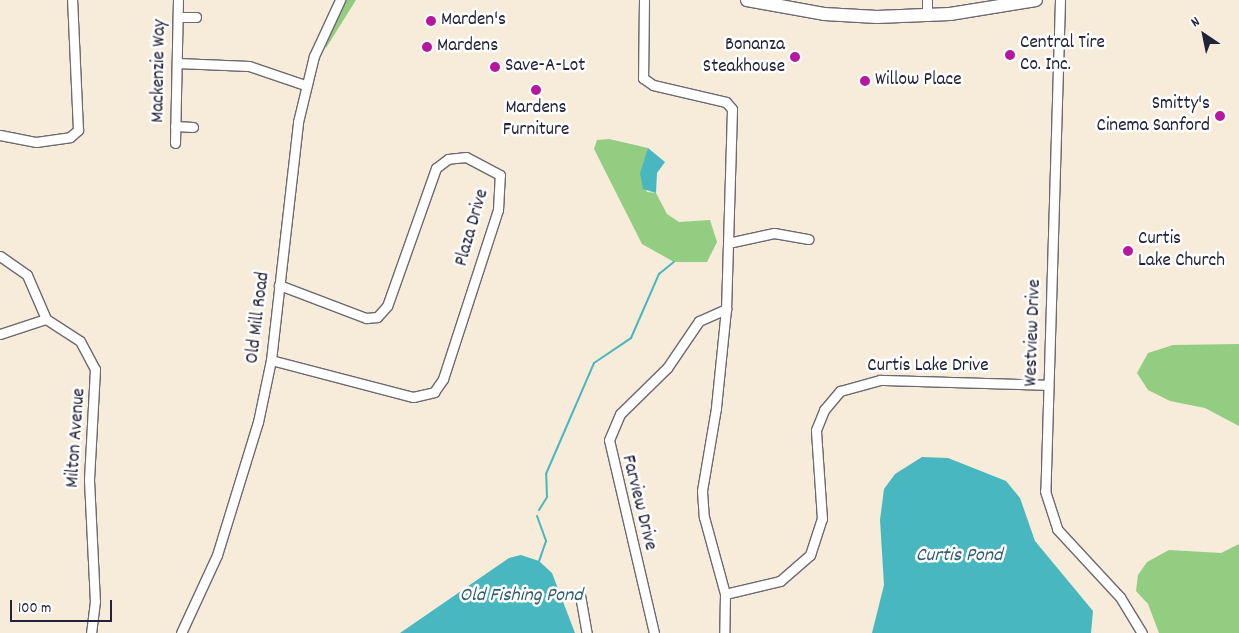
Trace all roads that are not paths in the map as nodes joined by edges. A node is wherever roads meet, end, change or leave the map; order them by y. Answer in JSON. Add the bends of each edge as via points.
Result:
{"nodes":[{"id":1,"x":72,"y":0,"type":"edge"},
{"id":2,"x":178,"y":0,"type":"edge"},
{"id":3,"x":340,"y":0,"type":"edge"},
{"id":4,"x":644,"y":0,"type":"edge"},
{"id":5,"x":747,"y":0,"type":"edge"},
{"id":6,"x":927,"y":0,"type":"edge"},
{"id":7,"x":1036,"y":0,"type":"edge"},
{"id":8,"x":1060,"y":0,"type":"edge"},
{"id":9,"x":926,"y":16,"type":"junction"},
{"id":10,"x":178,"y":17,"type":"junction"},
{"id":11,"x":196,"y":17,"type":"dead end"},
{"id":12,"x":177,"y":63,"type":"junction"},
{"id":13,"x":305,"y":85,"type":"junction"},
{"id":14,"x":175,"y":126,"type":"junction"},
{"id":15,"x":193,"y":127,"type":"dead end"},
{"id":16,"x":0,"y":136,"type":"edge"},
{"id":17,"x":175,"y":143,"type":"dead end"},
{"id":18,"x":808,"y":239,"type":"dead end"},
{"id":19,"x":728,"y":243,"type":"junction"},
{"id":20,"x":0,"y":256,"type":"edge"},
{"id":21,"x":279,"y":285,"type":"junction"},
{"id":22,"x":726,"y":309,"type":"junction"},
{"id":23,"x":46,"y":319,"type":"junction"},
{"id":24,"x":0,"y":334,"type":"edge"},
{"id":25,"x":271,"y":360,"type":"junction"},
{"id":26,"x":1048,"y":385,"type":"junction"},
{"id":27,"x":725,"y":594,"type":"junction"},
{"id":28,"x":580,"y":595,"type":"dead end"},
{"id":29,"x":91,"y":633,"type":"edge"},
{"id":30,"x":181,"y":633,"type":"edge"},
{"id":31,"x":587,"y":633,"type":"edge"},
{"id":32,"x":654,"y":633,"type":"edge"},
{"id":33,"x":724,"y":633,"type":"edge"},
{"id":34,"x":1142,"y":633,"type":"edge"}],
"edges":[{"from":1,"to":16,"type":"street","via":[[76,134],[25,142]]},
{"from":2,"to":10,"type":"street","name":"Mackenzie Way"},
{"from":3,"to":13,"type":"street","name":"Old Mill Road"},
{"from":4,"to":19,"type":"street","via":[[643,78],[653,85],[726,102],[732,109]]},
{"from":5,"to":9,"type":"highway","via":[[824,14]]},
{"from":6,"to":9,"type":"street"},
{"from":7,"to":9,"type":"highway"},
{"from":8,"to":26,"type":"street","name":"Westview Drive"},
{"from":10,"to":11,"type":"street"},
{"from":10,"to":12,"type":"street","name":"Mackenzie Way"},
{"from":12,"to":13,"type":"street","via":[[249,66]]},
{"from":12,"to":14,"type":"street","name":"Mackenzie Way"},
{"from":13,"to":21,"type":"street","name":"Old Mill Road"},
{"from":14,"to":15,"type":"street"},
{"from":14,"to":17,"type":"street","name":"Mackenzie Way"},
{"from":18,"to":19,"type":"street","via":[[774,233]]},
{"from":19,"to":22,"type":"street"},
{"from":20,"to":23,"type":"street","via":[[27,275]]},
{"from":21,"to":25,"type":"street","name":"Old Mill Road"},
{"from":21,"to":25,"type":"street","name":"Plaza Drive","via":[[366,318],[378,317],[387,306],[436,168],[448,159],[466,157],[500,175],[498,210],[442,379],[434,392],[413,397]]},
{"from":22,"to":27,"type":"street","via":[[716,408],[702,490],[704,516]]},
{"from":22,"to":32,"type":"street","name":"Farview Drive","via":[[699,321],[667,368],[620,414],[611,432],[609,457]]},
{"from":23,"to":24,"type":"street"},
{"from":23,"to":29,"type":"street","name":"Milton Avenue","via":[[80,341],[97,376],[89,480],[95,607]]},
{"from":25,"to":30,"type":"street","name":"Old Mill Road","via":[[232,510]]},
{"from":26,"to":27,"type":"street","name":"Curtis Lake Drive","via":[[880,380],[840,391],[824,410],[816,430],[822,519],[814,548],[797,570],[780,582]]},
{"from":26,"to":34,"type":"street","name":"Westview Drive","via":[[1045,491],[1051,518],[1068,543],[1120,597]]},
{"from":27,"to":33,"type":"street"},
{"from":28,"to":31,"type":"street"}]}
